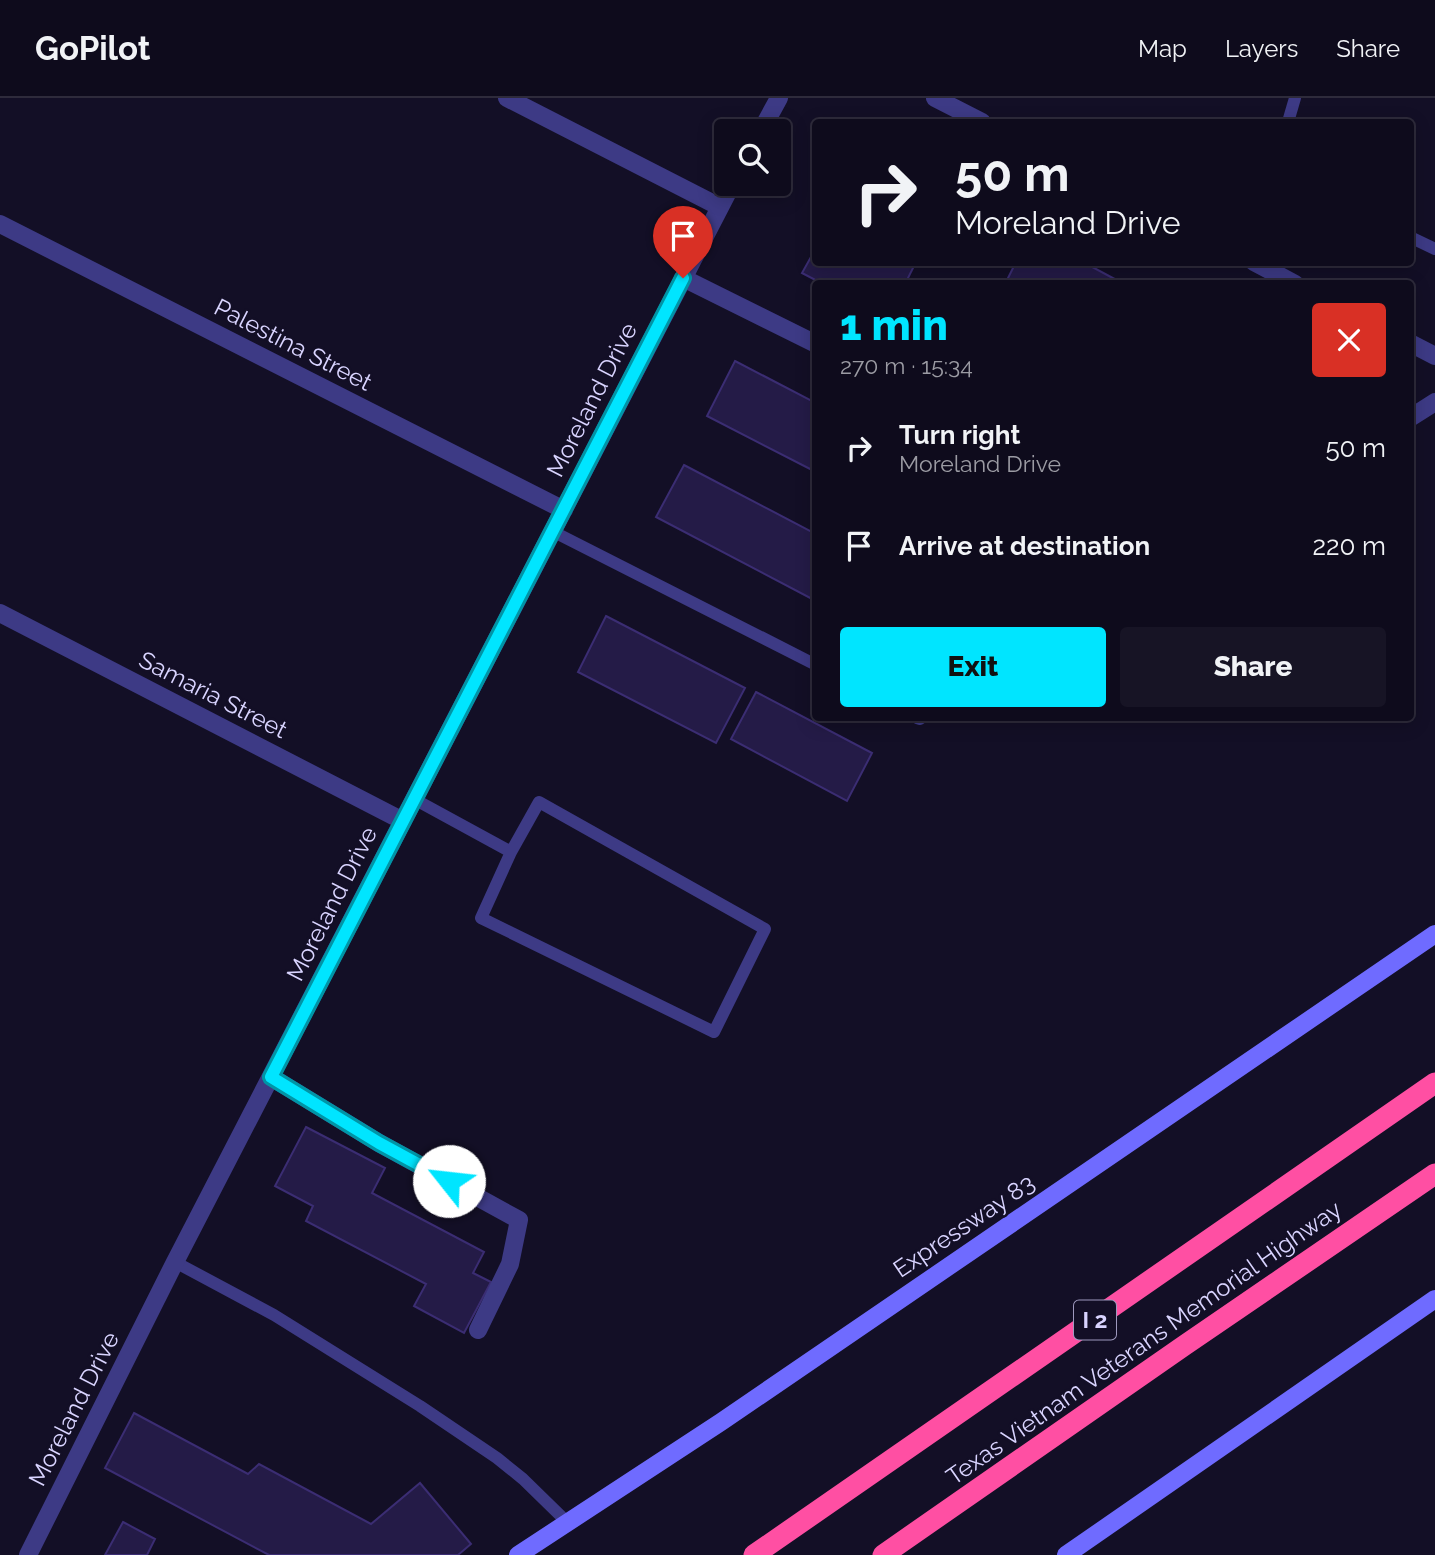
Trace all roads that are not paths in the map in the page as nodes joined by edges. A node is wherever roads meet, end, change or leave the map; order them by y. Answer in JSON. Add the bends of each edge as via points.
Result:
{"nodes":[{"id":1,"x":507,"y":98,"type":"edge"},
{"id":2,"x":779,"y":98,"type":"edge"},
{"id":3,"x":935,"y":98,"type":"edge"},
{"id":4,"x":1295,"y":98,"type":"edge"},
{"id":5,"x":768,"y":119,"type":"edge"},
{"id":6,"x":976,"y":119,"type":"edge"},
{"id":7,"x":1289,"y":119,"type":"edge"},
{"id":8,"x":726,"y":196,"type":"edge"},
{"id":9,"x":720,"y":207,"type":"junction"},
{"id":10,"x":0,"y":224,"type":"edge"},
{"id":11,"x":1414,"y":239,"type":"edge"},
{"id":12,"x":1435,"y":249,"type":"edge"},
{"id":13,"x":1262,"y":266,"type":"edge"},
{"id":14,"x":683,"y":278,"type":"junction"},
{"id":15,"x":1288,"y":280,"type":"edge"},
{"id":16,"x":812,"y":342,"type":"edge"},
{"id":17,"x":1414,"y":345,"type":"edge"},
{"id":18,"x":1435,"y":356,"type":"edge"},
{"id":19,"x":1435,"y":402,"type":"edge"},
{"id":20,"x":1414,"y":415,"type":"edge"},
{"id":21,"x":564,"y":510,"type":"junction"},
{"id":22,"x":552,"y":531,"type":"junction"},
{"id":23,"x":0,"y":612,"type":"edge"},
{"id":24,"x":812,"y":663,"type":"edge"},
{"id":25,"x":414,"y":799,"type":"junction"},
{"id":26,"x":402,"y":821,"type":"junction"},
{"id":27,"x":512,"y":852,"type":"junction"},
{"id":28,"x":1435,"y":934,"type":"edge"},
{"id":29,"x":271,"y":1077,"type":"junction"},
{"id":30,"x":1435,"y":1083,"type":"edge"},
{"id":31,"x":1435,"y":1174,"type":"edge"},
{"id":32,"x":176,"y":1262,"type":"junction"},
{"id":33,"x":1435,"y":1299,"type":"edge"},
{"id":34,"x":478,"y":1330,"type":"dead end"},
{"id":35,"x":567,"y":1522,"type":"junction"},
{"id":36,"x":29,"y":1555,"type":"edge"},
{"id":37,"x":518,"y":1555,"type":"edge"},
{"id":38,"x":754,"y":1555,"type":"edge"},
{"id":39,"x":883,"y":1555,"type":"edge"},
{"id":40,"x":1066,"y":1555,"type":"edge"}],
"edges":[{"from":1,"to":9,"type":"street"},
{"from":2,"to":5,"type":"street"},
{"from":3,"to":6,"type":"street"},
{"from":4,"to":7,"type":"lane"},
{"from":8,"to":9,"type":"street","name":"Moreland Drive"},
{"from":9,"to":14,"type":"street","name":"Moreland Drive"},
{"from":10,"to":21,"type":"street","name":"Palestina Street"},
{"from":11,"to":12,"type":"lane"},
{"from":13,"to":15,"type":"street"},
{"from":14,"to":16,"type":"street"},
{"from":14,"to":21,"type":"street","name":"Moreland Drive"},
{"from":17,"to":18,"type":"street"},
{"from":19,"to":20,"type":"street"},
{"from":21,"to":22,"type":"street","name":"Moreland Drive"},
{"from":22,"to":24,"type":"lane"},
{"from":22,"to":25,"type":"street","name":"Moreland Drive"},
{"from":23,"to":26,"type":"street","name":"Samaria Street"},
{"from":25,"to":26,"type":"street","name":"Moreland Drive"},
{"from":25,"to":27,"type":"lane"},
{"from":26,"to":29,"type":"street","name":"Moreland Drive"},
{"from":27,"to":27,"type":"lane","via":[[539,803],[765,929],[714,1032],[481,918]]},
{"from":28,"to":35,"type":"main road","name":"Expressway 83","via":[[721,1422]]},
{"from":29,"to":32,"type":"street","name":"Moreland Drive"},
{"from":29,"to":34,"type":"street","via":[[519,1220],[510,1265]]},
{"from":30,"to":38,"type":"highway","name":"Texas Vietnam Veterans Memorial Highway","number":"I 2"},
{"from":31,"to":39,"type":"highway","name":"Texas Vietnam Veterans Memorial Highway"},
{"from":32,"to":35,"type":"lane","via":[[274,1315],[420,1406],[497,1458]]},
{"from":32,"to":36,"type":"street","name":"Moreland Drive"},
{"from":33,"to":40,"type":"main road"},
{"from":35,"to":37,"type":"main road","name":"Expressway 83"}]}
